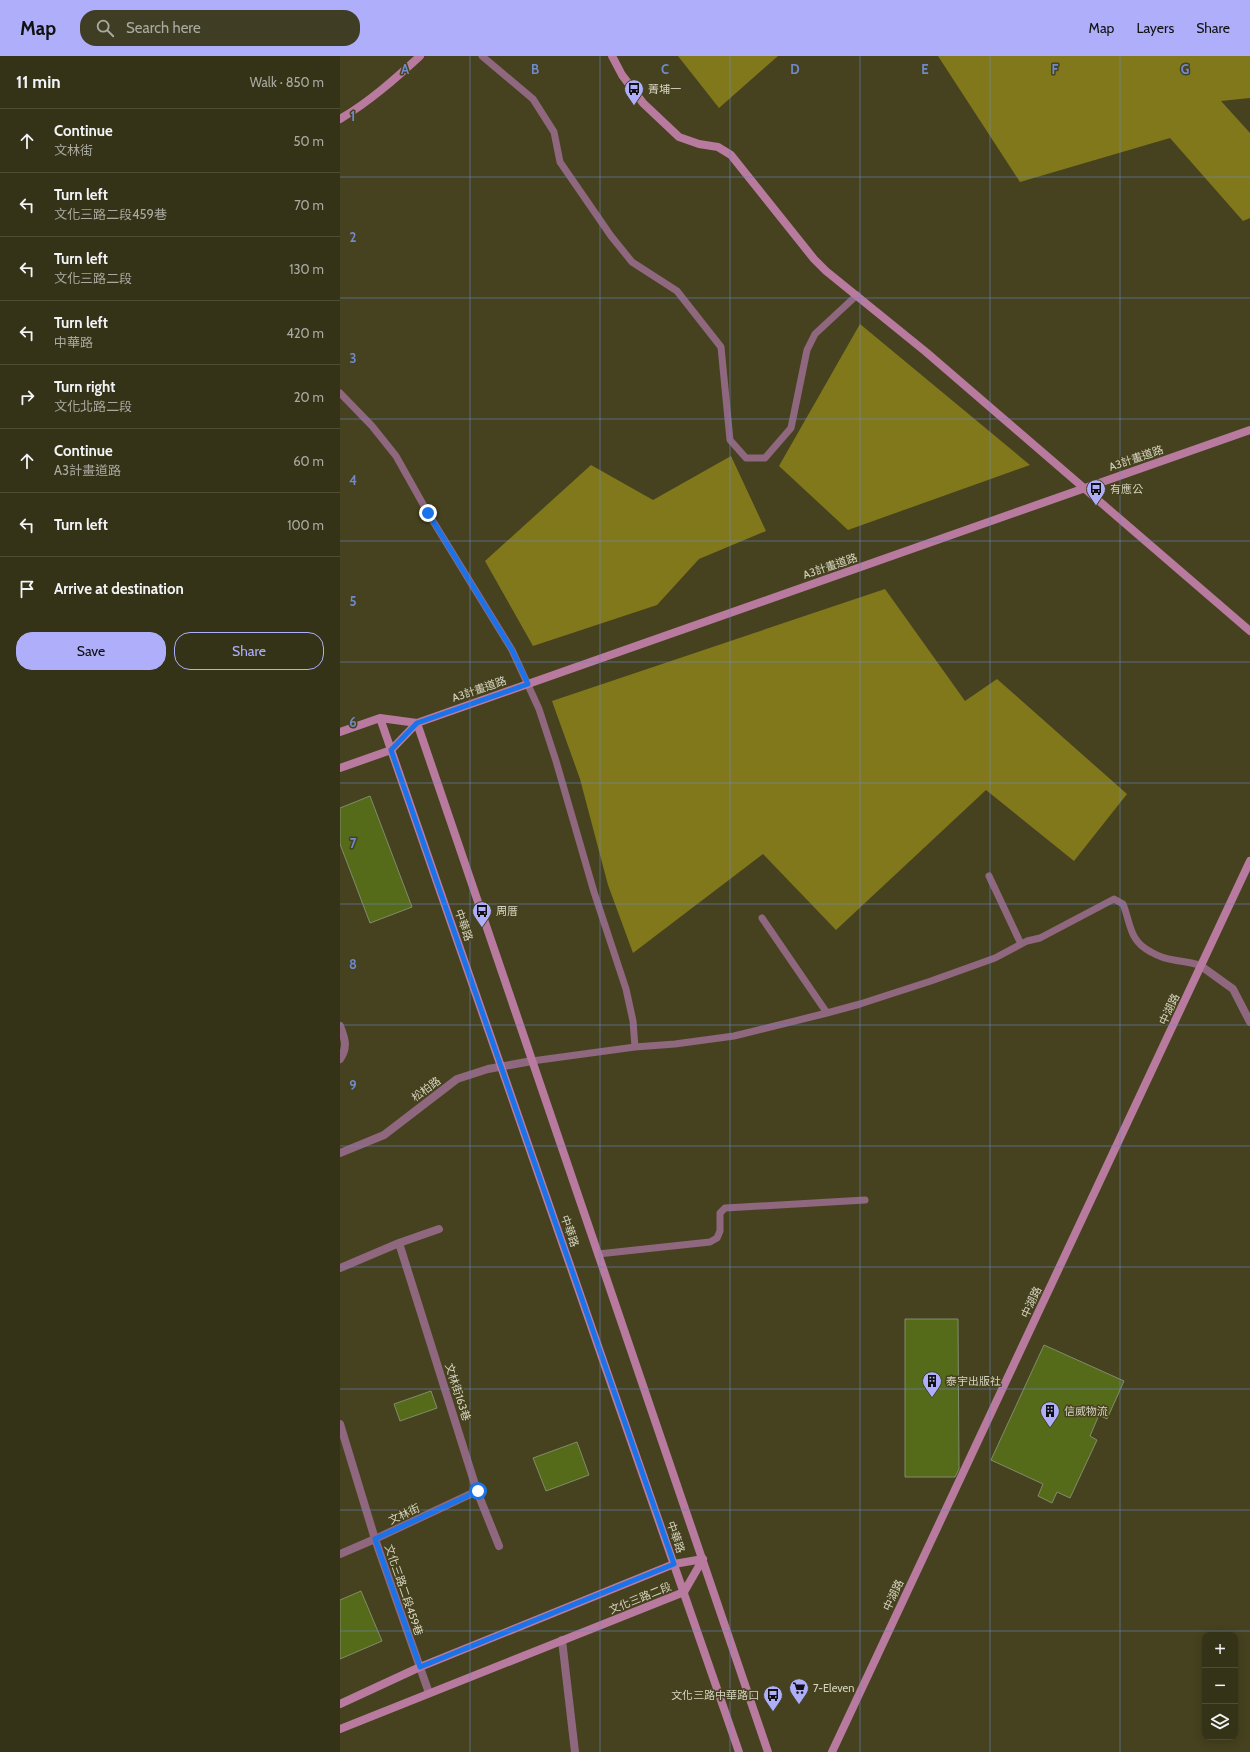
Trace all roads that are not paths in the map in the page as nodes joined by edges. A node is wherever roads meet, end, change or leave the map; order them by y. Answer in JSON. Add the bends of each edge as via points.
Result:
{"nodes":[{"id":1,"x":420,"y":56,"type":"edge"},
{"id":2,"x":482,"y":56,"type":"edge"},
{"id":3,"x":612,"y":56,"type":"edge"},
{"id":4,"x":340,"y":119,"type":"edge"},
{"id":5,"x":857,"y":295,"type":"junction"},
{"id":6,"x":340,"y":393,"type":"edge"},
{"id":7,"x":1250,"y":430,"type":"edge"},
{"id":8,"x":1084,"y":488,"type":"junction"},
{"id":9,"x":1250,"y":631,"type":"edge"},
{"id":10,"x":528,"y":684,"type":"junction"},
{"id":11,"x":380,"y":718,"type":"junction"},
{"id":12,"x":417,"y":723,"type":"junction"},
{"id":13,"x":340,"y":732,"type":"edge"},
{"id":14,"x":391,"y":750,"type":"junction"},
{"id":15,"x":340,"y":768,"type":"edge"},
{"id":16,"x":1250,"y":861,"type":"edge"},
{"id":17,"x":989,"y":876,"type":"dead end"},
{"id":18,"x":762,"y":918,"type":"dead end"},
{"id":19,"x":1021,"y":944,"type":"junction"},
{"id":20,"x":1201,"y":966,"type":"junction"},
{"id":21,"x":827,"y":1013,"type":"junction"},
{"id":22,"x":1250,"y":1022,"type":"edge"},
{"id":23,"x":340,"y":1026,"type":"edge"},
{"id":24,"x":635,"y":1047,"type":"junction"},
{"id":25,"x":340,"y":1059,"type":"edge"},
{"id":26,"x":532,"y":1061,"type":"junction"},
{"id":27,"x":502,"y":1068,"type":"junction"},
{"id":28,"x":340,"y":1153,"type":"edge"},
{"id":29,"x":864,"y":1200,"type":"dead end"},
{"id":30,"x":439,"y":1229,"type":"dead end"},
{"id":31,"x":399,"y":1243,"type":"junction"},
{"id":32,"x":598,"y":1254,"type":"junction"},
{"id":33,"x":340,"y":1268,"type":"edge"},
{"id":34,"x":340,"y":1424,"type":"edge"},
{"id":35,"x":478,"y":1491,"type":"junction"},
{"id":36,"x":375,"y":1539,"type":"junction"},
{"id":37,"x":499,"y":1546,"type":"dead end"},
{"id":38,"x":340,"y":1554,"type":"edge"},
{"id":39,"x":702,"y":1559,"type":"junction"},
{"id":40,"x":674,"y":1564,"type":"junction"},
{"id":41,"x":684,"y":1592,"type":"junction"},
{"id":42,"x":562,"y":1640,"type":"junction"},
{"id":43,"x":420,"y":1667,"type":"junction"},
{"id":44,"x":429,"y":1693,"type":"junction"},
{"id":45,"x":340,"y":1704,"type":"edge"},
{"id":46,"x":340,"y":1729,"type":"edge"},
{"id":47,"x":575,"y":1752,"type":"edge"},
{"id":48,"x":739,"y":1752,"type":"edge"},
{"id":49,"x":768,"y":1752,"type":"edge"},
{"id":50,"x":832,"y":1752,"type":"edge"}],
"edges":[{"from":1,"to":4,"type":"street","via":[[396,79]]},
{"from":2,"to":5,"type":"lane","via":[[533,99],[554,132],[560,162],[632,262],[677,291],[721,347],[730,440],[746,458],[765,458],[791,428],[807,350],[815,334]]},
{"from":3,"to":5,"type":"street","via":[[622,75],[643,103],[679,137],[718,147],[730,155],[814,259]]},
{"from":5,"to":8,"type":"street"},
{"from":6,"to":10,"type":"lane","via":[[396,456],[512,650]]},
{"from":7,"to":8,"type":"street","name":"A3計畫道路"},
{"from":8,"to":9,"type":"street"},
{"from":8,"to":10,"type":"street","name":"A3計畫道路"},
{"from":10,"to":12,"type":"street","name":"A3計畫道路"},
{"from":10,"to":24,"type":"lane","via":[[556,761],[594,892],[626,989],[633,1021]]},
{"from":11,"to":12,"type":"street"},
{"from":11,"to":13,"type":"street"},
{"from":11,"to":14,"type":"street","name":"中華路"},
{"from":12,"to":14,"type":"street"},
{"from":12,"to":26,"type":"street","name":"中華路"},
{"from":14,"to":15,"type":"street"},
{"from":14,"to":27,"type":"street","name":"中華路"},
{"from":16,"to":20,"type":"street","name":"中湖路"},
{"from":17,"to":19,"type":"lane"},
{"from":18,"to":21,"type":"lane"},
{"from":19,"to":20,"type":"lane","via":[[1040,938],[1114,899],[1123,904],[1132,934],[1143,948],[1172,960]]},
{"from":19,"to":21,"type":"lane","via":[[995,958],[931,981]]},
{"from":20,"to":22,"type":"street","via":[[1233,989]]},
{"from":20,"to":50,"type":"street","name":"中湖路"},
{"from":21,"to":24,"type":"lane","via":[[734,1036]]},
{"from":23,"to":25,"type":"street","via":[[346,1042],[345,1052]]},
{"from":24,"to":26,"type":"lane"},
{"from":26,"to":27,"type":"street","name":"松柏路"},
{"from":26,"to":32,"type":"street","name":"中華路"},
{"from":27,"to":28,"type":"street","name":"松柏路","via":[[488,1069],[457,1079],[384,1135]]},
{"from":27,"to":40,"type":"street","name":"中華路"},
{"from":29,"to":32,"type":"lane","via":[[726,1208],[720,1213],[720,1232],[717,1238],[710,1242]]},
{"from":30,"to":31,"type":"street"},
{"from":31,"to":33,"type":"street"},
{"from":31,"to":35,"type":"street","name":"文林街163巷"},
{"from":32,"to":39,"type":"street","name":"中華路"},
{"from":34,"to":36,"type":"street","name":"文化三路二段459巷"},
{"from":35,"to":36,"type":"street","name":"文林街"},
{"from":35,"to":37,"type":"street","name":"文林街163巷"},
{"from":36,"to":38,"type":"street","name":"文林街"},
{"from":36,"to":43,"type":"street","name":"文化三路二段459巷"},
{"from":39,"to":40,"type":"street","name":"文化三路二段"},
{"from":39,"to":41,"type":"street","name":"文化三路二段"},
{"from":39,"to":49,"type":"street","name":"中華路"},
{"from":40,"to":41,"type":"street","name":"中華路"},
{"from":40,"to":43,"type":"street","name":"文化三路二段"},
{"from":41,"to":42,"type":"street","name":"文化三路二段"},
{"from":41,"to":48,"type":"street","name":"中華路"},
{"from":42,"to":44,"type":"street","name":"文化三路二段"},
{"from":42,"to":47,"type":"street"},
{"from":43,"to":44,"type":"street","name":"文化三路二段459巷"},
{"from":43,"to":45,"type":"street","name":"文化三路二段"},
{"from":44,"to":46,"type":"street","name":"文化三路二段"}]}
